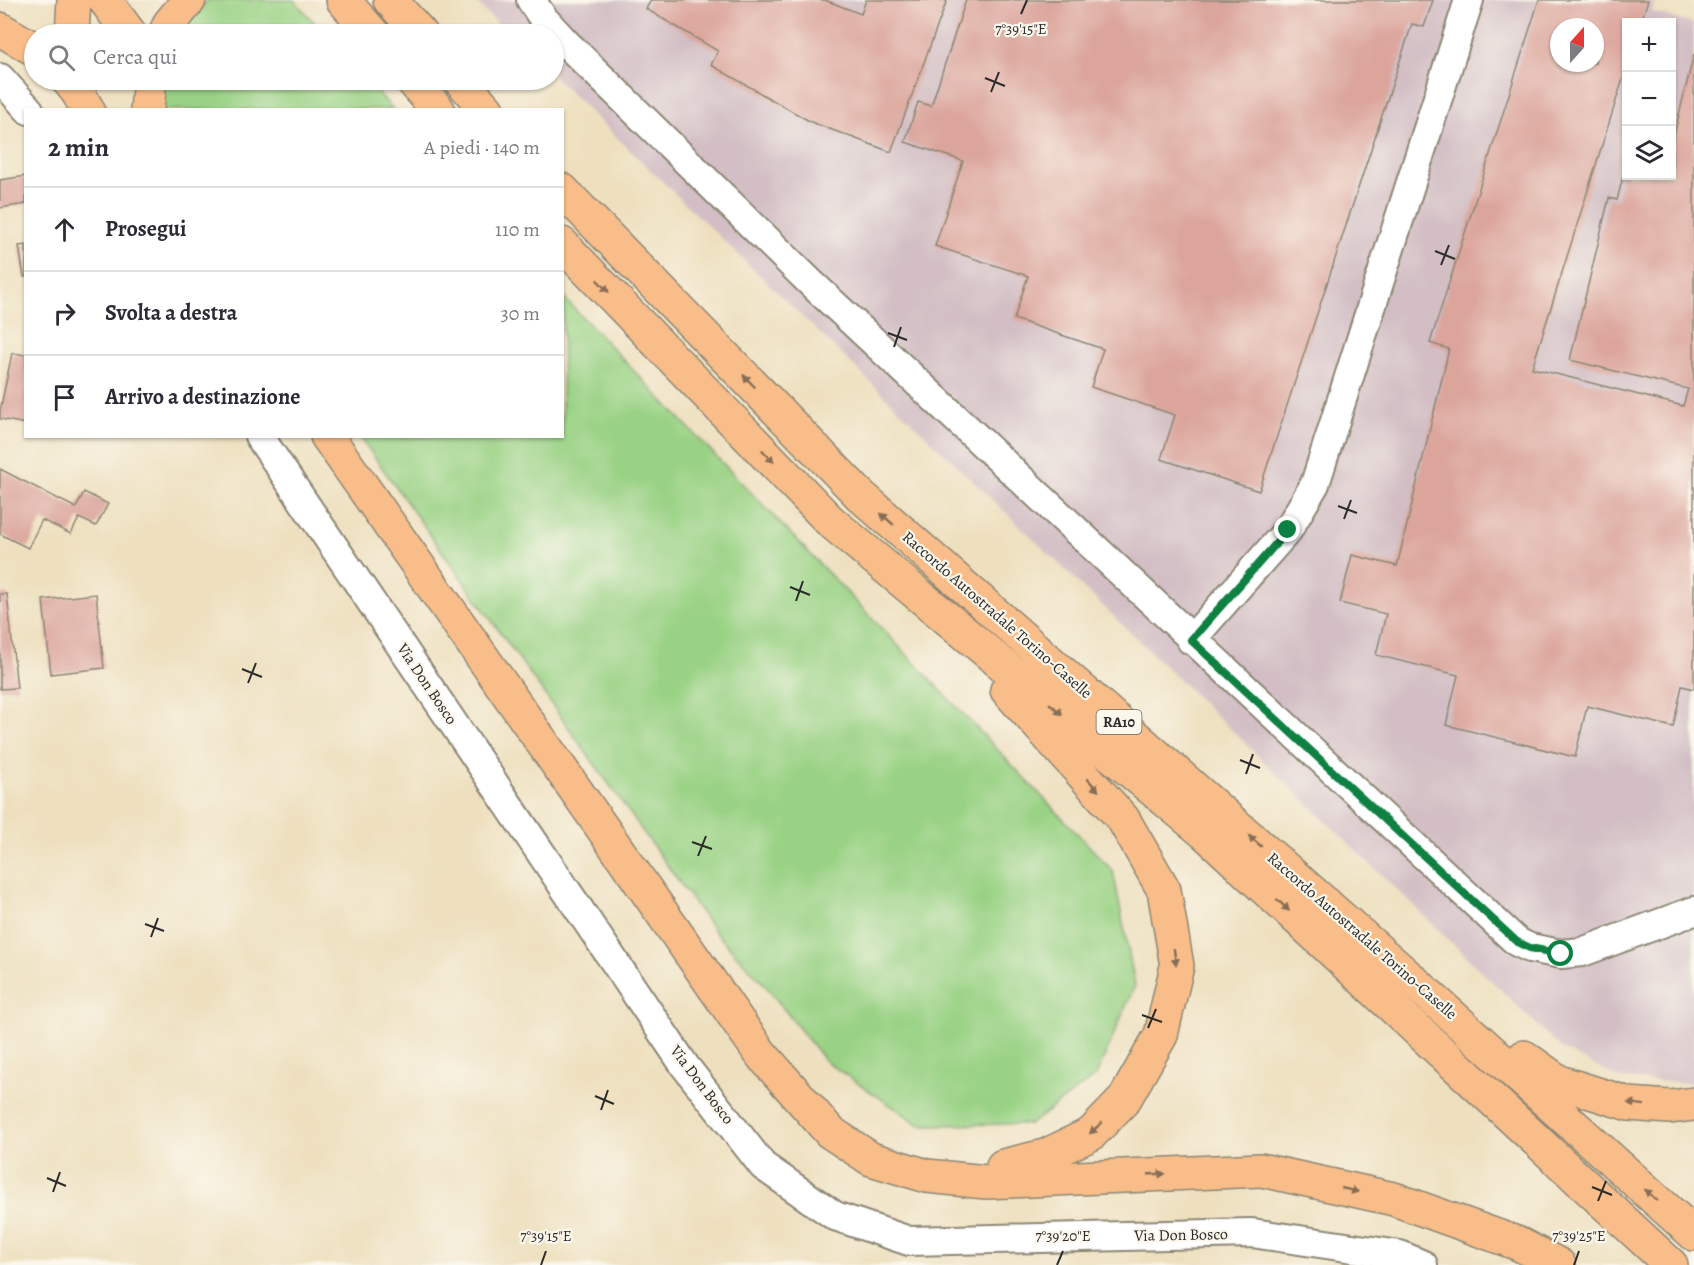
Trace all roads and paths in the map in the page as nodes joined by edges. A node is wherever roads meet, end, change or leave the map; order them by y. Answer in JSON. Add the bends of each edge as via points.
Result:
{"nodes":[{"id":1,"x":74,"y":0,"type":"edge"},
{"id":2,"x":105,"y":0,"type":"edge"},
{"id":3,"x":189,"y":0,"type":"edge"},
{"id":4,"x":343,"y":0,"type":"edge"},
{"id":5,"x":390,"y":0,"type":"edge"},
{"id":6,"x":531,"y":0,"type":"edge"},
{"id":7,"x":1468,"y":0,"type":"edge"},
{"id":8,"x":73,"y":24,"type":"edge"},
{"id":9,"x":123,"y":24,"type":"edge"},
{"id":10,"x":170,"y":24,"type":"edge"},
{"id":11,"x":364,"y":24,"type":"edge"},
{"id":12,"x":412,"y":24,"type":"edge"},
{"id":13,"x":549,"y":24,"type":"edge"},
{"id":14,"x":0,"y":29,"type":"edge"},
{"id":15,"x":564,"y":40,"type":"edge"},
{"id":16,"x":24,"y":43,"type":"edge"},
{"id":17,"x":0,"y":78,"type":"edge"},
{"id":18,"x":149,"y":90,"type":"edge"},
{"id":19,"x":421,"y":90,"type":"edge"},
{"id":20,"x":469,"y":90,"type":"edge"},
{"id":21,"x":27,"y":108,"type":"edge"},
{"id":22,"x":147,"y":108,"type":"edge"},
{"id":23,"x":436,"y":108,"type":"edge"},
{"id":24,"x":485,"y":108,"type":"edge"},
{"id":25,"x":564,"y":192,"type":"edge"},
{"id":26,"x":564,"y":246,"type":"edge"},
{"id":27,"x":260,"y":438,"type":"edge"},
{"id":28,"x":328,"y":438,"type":"edge"},
{"id":29,"x":927,"y":602,"type":"junction"},
{"id":30,"x":1191,"y":640,"type":"junction"},
{"id":31,"x":1694,"y":911,"type":"edge"},
{"id":32,"x":1411,"y":979,"type":"junction"},
{"id":33,"x":1694,"y":1104,"type":"edge"},
{"id":34,"x":871,"y":1159,"type":"junction"},
{"id":35,"x":1694,"y":1234,"type":"edge"},
{"id":36,"x":1423,"y":1265,"type":"edge"},
{"id":37,"x":1559,"y":1265,"type":"edge"},
{"id":38,"x":1671,"y":1265,"type":"edge"}],
"edges":[{"from":1,"to":8,"type":"highway"},
{"from":2,"to":9,"type":"highway"},
{"from":3,"to":10,"type":"highway"},
{"from":4,"to":11,"type":"highway"},
{"from":5,"to":12,"type":"highway"},
{"from":6,"to":13,"type":"street"},
{"from":7,"to":30,"type":"street","via":[[1315,484],[1288,530]]},
{"from":14,"to":16,"type":"highway"},
{"from":15,"to":30,"type":"street","via":[[811,283]]},
{"from":17,"to":21,"type":"street"},
{"from":18,"to":22,"type":"highway"},
{"from":19,"to":23,"type":"highway"},
{"from":20,"to":24,"type":"highway"},
{"from":32,"to":25,"type":"highway","name":"Raccordo Autostradale Torino-Caselle","number":"RA10","one_way":true,"via":[[860,495]]},
{"from":26,"to":29,"type":"highway","name":"Raccordo Autostradale Torino-Caselle","number":"RA10","one_way":true,"via":[[830,521]]},
{"from":27,"to":36,"type":"street","name":"Via Don Bosco","via":[[685,1066],[763,1166],[835,1216],[909,1241],[1252,1233],[1400,1255]]},
{"from":28,"to":34,"type":"highway","via":[[761,1054],[830,1132]]},
{"from":29,"to":34,"type":"highway","one_way":true,"via":[[1123,819],[1164,890],[1177,966],[1161,1035],[1125,1100],[1091,1134],[1045,1156],[1004,1166],[958,1169]]},
{"from":29,"to":38,"type":"highway","name":"Raccordo Autostradale Torino-Caselle","number":"RA10","one_way":true,"via":[[1206,834]]},
{"from":30,"to":31,"type":"street","via":[[1517,942],[1561,954],[1582,952]]},
{"from":33,"to":32,"type":"highway","one_way":true,"via":[[1629,1104],[1560,1082]]},
{"from":35,"to":32,"type":"highway","name":"Raccordo Autostradale Torino-Caselle","number":"RA10","one_way":true},
{"from":34,"to":37,"type":"highway","one_way":true,"via":[[927,1176],[986,1182],[1261,1170],[1394,1199],[1519,1245]]}]}
